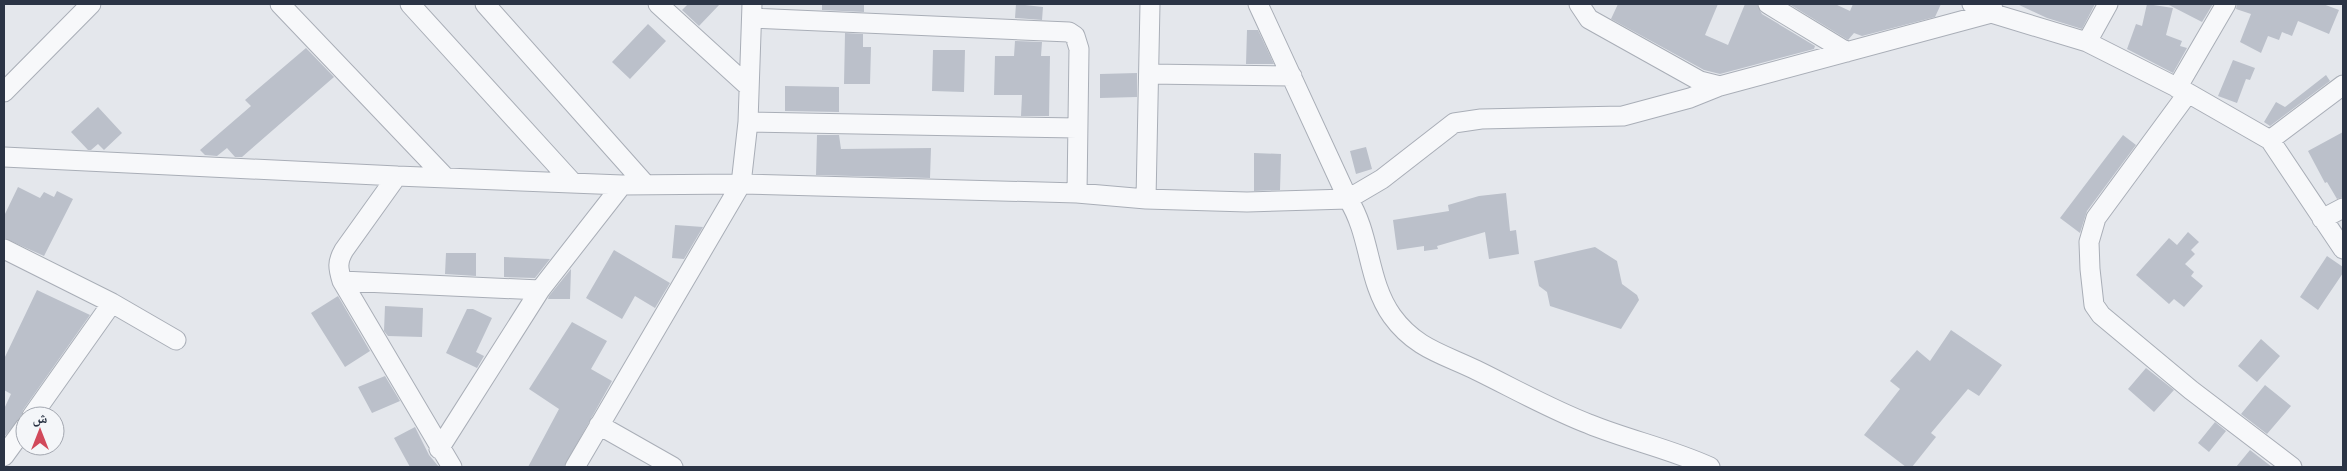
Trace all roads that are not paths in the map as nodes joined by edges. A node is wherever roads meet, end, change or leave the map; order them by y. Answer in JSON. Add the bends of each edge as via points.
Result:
{"nodes":[{"id":1,"x":91,"y":4,"type":"edge"},
{"id":2,"x":280,"y":4,"type":"edge"},
{"id":3,"x":410,"y":4,"type":"edge"},
{"id":4,"x":485,"y":4,"type":"edge"},
{"id":5,"x":658,"y":4,"type":"edge"},
{"id":6,"x":1150,"y":4,"type":"edge"},
{"id":7,"x":1258,"y":4,"type":"edge"},
{"id":8,"x":1579,"y":4,"type":"edge"},
{"id":9,"x":1768,"y":4,"type":"edge"},
{"id":10,"x":1972,"y":4,"type":"edge"},
{"id":11,"x":2108,"y":4,"type":"edge"},
{"id":12,"x":2226,"y":4,"type":"edge"},
{"id":13,"x":1993,"y":8,"type":"edge"},
{"id":14,"x":752,"y":11,"type":"edge"},
{"id":15,"x":2087,"y":42,"type":"junction"},
{"id":16,"x":1847,"y":52,"type":"junction"},
{"id":17,"x":1149,"y":74,"type":"junction"},
{"id":18,"x":1292,"y":76,"type":"junction"},
{"id":19,"x":1720,"y":86,"type":"junction"},
{"id":20,"x":2343,"y":86,"type":"edge"},
{"id":21,"x":750,"y":88,"type":"junction"},
{"id":22,"x":2182,"y":91,"type":"junction"},
{"id":23,"x":4,"y":92,"type":"edge"},
{"id":24,"x":748,"y":122,"type":"junction"},
{"id":25,"x":1077,"y":128,"type":"junction"},
{"id":26,"x":2270,"y":140,"type":"junction"},
{"id":27,"x":4,"y":157,"type":"edge"},
{"id":28,"x":396,"y":176,"type":"junction"},
{"id":29,"x":445,"y":177,"type":"junction"},
{"id":30,"x":573,"y":183,"type":"junction"},
{"id":31,"x":741,"y":184,"type":"junction"},
{"id":32,"x":622,"y":185,"type":"junction"},
{"id":33,"x":646,"y":185,"type":"junction"},
{"id":34,"x":1077,"y":193,"type":"junction"},
{"id":35,"x":1146,"y":199,"type":"junction"},
{"id":36,"x":1348,"y":199,"type":"junction"},
{"id":37,"x":2343,"y":208,"type":"edge"},
{"id":38,"x":2322,"y":219,"type":"junction"},
{"id":39,"x":4,"y":249,"type":"edge"},
{"id":40,"x":2343,"y":249,"type":"edge"},
{"id":41,"x":342,"y":281,"type":"junction"},
{"id":42,"x":540,"y":290,"type":"junction"},
{"id":43,"x":112,"y":304,"type":"junction"},
{"id":44,"x":176,"y":340,"type":"dead end"},
{"id":45,"x":39,"y":406,"type":"edge"},
{"id":46,"x":599,"y":425,"type":"junction"},
{"id":47,"x":15,"y":440,"type":"edge"},
{"id":48,"x":439,"y":449,"type":"junction"},
{"id":49,"x":4,"y":456,"type":"edge"},
{"id":50,"x":452,"y":467,"type":"edge"},
{"id":51,"x":575,"y":467,"type":"edge"},
{"id":52,"x":673,"y":467,"type":"edge"},
{"id":53,"x":1710,"y":467,"type":"edge"},
{"id":54,"x":2292,"y":467,"type":"edge"}],
"edges":[{"from":1,"to":23,"type":"street"},
{"from":2,"to":29,"type":"street"},
{"from":3,"to":30,"type":"street"},
{"from":4,"to":33,"type":"street"},
{"from":5,"to":21,"type":"street"},
{"from":6,"to":17,"type":"street"},
{"from":7,"to":18,"type":"street"},
{"from":8,"to":19,"type":"street","via":[[1589,20],[1700,81]]},
{"from":9,"to":16,"type":"street"},
{"from":10,"to":13,"type":"street"},
{"from":11,"to":15,"type":"street"},
{"from":12,"to":22,"type":"street"},
{"from":13,"to":15,"type":"street"},
{"from":13,"to":16,"type":"street"},
{"from":14,"to":21,"type":"street"},
{"from":14,"to":25,"type":"street","via":[[1069,32],[1075,36],[1079,49]]},
{"from":15,"to":22,"type":"street"},
{"from":16,"to":19,"type":"street"},
{"from":17,"to":18,"type":"street"},
{"from":17,"to":35,"type":"street"},
{"from":18,"to":36,"type":"street"},
{"from":19,"to":36,"type":"street","via":[[1690,98],[1623,116],[1481,119],[1454,123],[1382,179]]},
{"from":20,"to":26,"type":"street"},
{"from":21,"to":24,"type":"street"},
{"from":22,"to":26,"type":"street"},
{"from":22,"to":54,"type":"street","via":[[2096,218],[2089,242],[2094,305],[2101,315],[2191,390]]},
{"from":24,"to":25,"type":"street"},
{"from":24,"to":31,"type":"street"},
{"from":25,"to":34,"type":"street"},
{"from":26,"to":38,"type":"street"},
{"from":27,"to":28,"type":"street"},
{"from":28,"to":29,"type":"street"},
{"from":28,"to":41,"type":"street","via":[[339,258]]},
{"from":29,"to":30,"type":"street"},
{"from":30,"to":32,"type":"street"},
{"from":31,"to":33,"type":"street"},
{"from":31,"to":34,"type":"street"},
{"from":31,"to":46,"type":"street"},
{"from":32,"to":33,"type":"street"},
{"from":32,"to":42,"type":"street"},
{"from":34,"to":35,"type":"street"},
{"from":35,"to":36,"type":"street","via":[[1247,202]]},
{"from":36,"to":53,"type":"street","via":[[1362,226],[1371,267],[1391,315],[1431,352],[1473,368],[1588,424]]},
{"from":37,"to":38,"type":"street"},
{"from":38,"to":40,"type":"street"},
{"from":39,"to":43,"type":"street"},
{"from":41,"to":42,"type":"street"},
{"from":41,"to":48,"type":"street"},
{"from":42,"to":48,"type":"street"},
{"from":43,"to":44,"type":"street"},
{"from":43,"to":45,"type":"street"},
{"from":46,"to":51,"type":"street"},
{"from":46,"to":52,"type":"street"},
{"from":47,"to":49,"type":"street"},
{"from":48,"to":50,"type":"street"}]}
